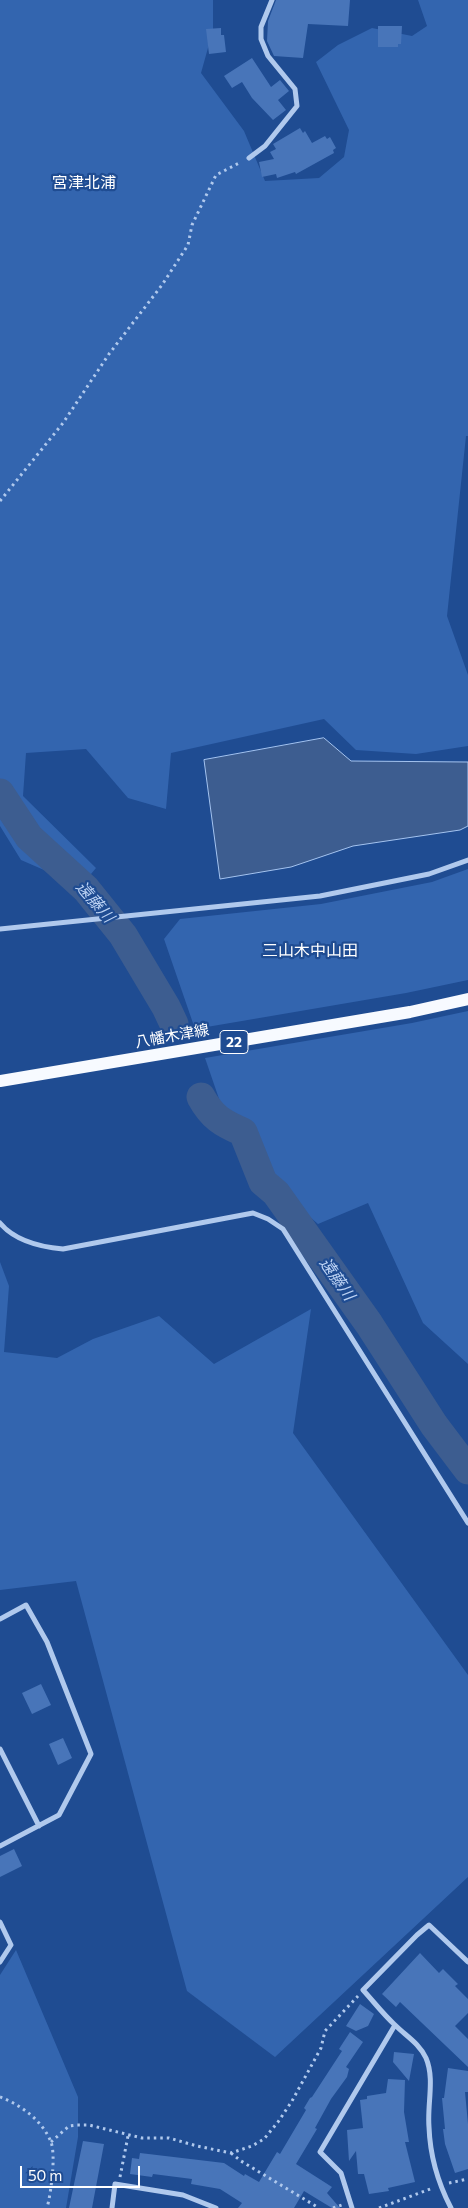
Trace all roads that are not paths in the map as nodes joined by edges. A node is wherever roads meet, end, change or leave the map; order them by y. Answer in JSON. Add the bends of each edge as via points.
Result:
{"nodes":[{"id":1,"x":272,"y":0,"type":"edge"},
{"id":2,"x":249,"y":158,"type":"road end"},
{"id":3,"x":468,"y":860,"type":"edge"},
{"id":4,"x":0,"y":929,"type":"edge"},
{"id":5,"x":468,"y":1000,"type":"edge"},
{"id":6,"x":0,"y":1081,"type":"edge"},
{"id":7,"x":0,"y":1222,"type":"edge"},
{"id":8,"x":468,"y":1523,"type":"edge"},
{"id":9,"x":0,"y":1619,"type":"edge"},
{"id":10,"x":0,"y":1749,"type":"edge"},
{"id":11,"x":39,"y":1826,"type":"junction"},
{"id":12,"x":0,"y":1846,"type":"edge"},
{"id":13,"x":0,"y":1922,"type":"edge"},
{"id":14,"x":0,"y":1962,"type":"edge"},
{"id":15,"x":468,"y":1962,"type":"edge"},
{"id":16,"x":395,"y":2025,"type":"junction"},
{"id":17,"x":112,"y":2208,"type":"edge"},
{"id":18,"x":216,"y":2208,"type":"edge"},
{"id":19,"x":352,"y":2208,"type":"edge"},
{"id":20,"x":451,"y":2208,"type":"edge"}],
"edges":[{"from":1,"to":2,"type":"street","via":[[261,39],[268,56],[295,90],[296,106],[265,146]]},
{"from":3,"to":4,"type":"street","via":[[429,874],[320,896]]},
{"from":5,"to":6,"type":"main road","name":"八幡木津線","number":"22"},
{"from":7,"to":8,"type":"street","via":[[24,1240],[64,1249],[253,1213],[268,1219],[283,1229]]},
{"from":9,"to":11,"type":"street","via":[[26,1605],[47,1642],[91,1754],[59,1815]]},
{"from":10,"to":11,"type":"street"},
{"from":11,"to":12,"type":"street"},
{"from":13,"to":14,"type":"street","via":[[11,1945]]},
{"from":15,"to":16,"type":"street","via":[[429,1925],[417,1935],[363,1990]]},
{"from":16,"to":19,"type":"street","via":[[320,2152],[341,2173]]},
{"from":16,"to":20,"type":"street","via":[[421,2049],[429,2069],[429,2126],[435,2166]]},
{"from":17,"to":18,"type":"street","via":[[115,2184],[183,2195]]}]}
